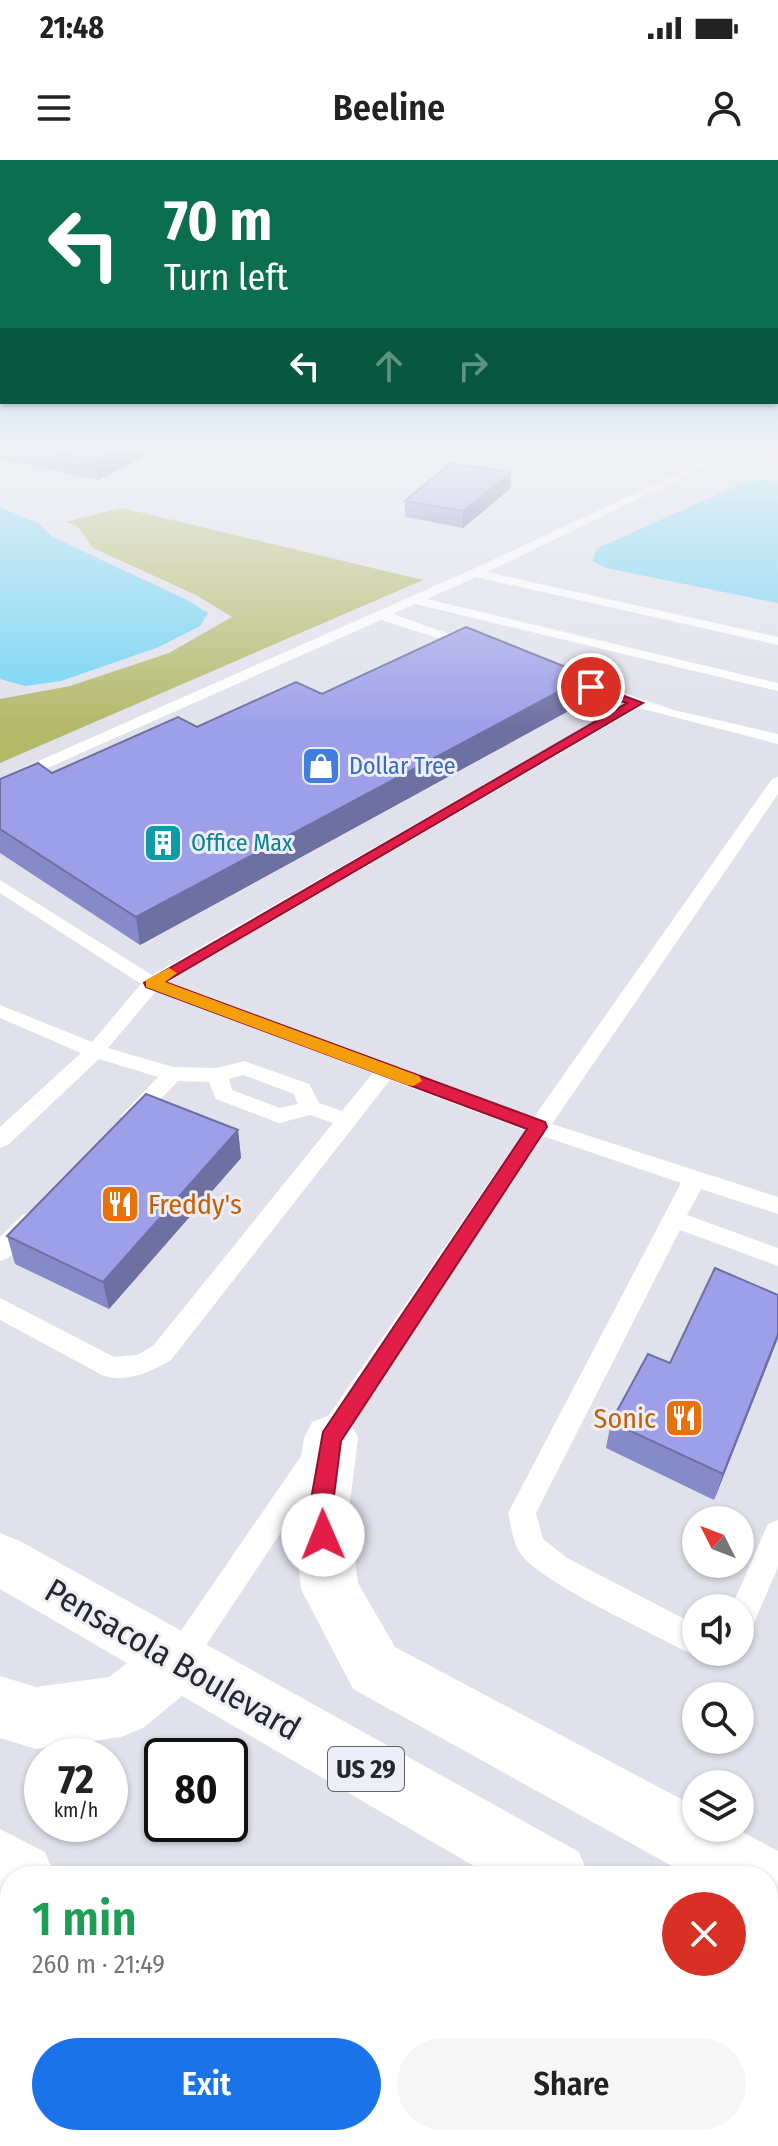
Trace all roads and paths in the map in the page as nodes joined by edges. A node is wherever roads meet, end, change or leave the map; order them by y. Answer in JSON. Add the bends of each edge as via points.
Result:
{"nodes":[{"id":1,"x":537,"y":543,"type":"edge"},
{"id":2,"x":475,"y":573,"type":"junction"},
{"id":3,"x":417,"y":601,"type":"junction"},
{"id":4,"x":384,"y":616,"type":"junction"},
{"id":5,"x":778,"y":641,"type":"edge"},
{"id":6,"x":488,"y":649,"type":"edge"},
{"id":7,"x":547,"y":671,"type":"edge"},
{"id":8,"x":778,"y":687,"type":"edge"},
{"id":9,"x":637,"y":703,"type":"junction"},
{"id":10,"x":778,"y":739,"type":"edge"},
{"id":11,"x":778,"y":782,"type":"edge"},
{"id":12,"x":0,"y":784,"type":"edge"},
{"id":13,"x":0,"y":885,"type":"edge"},
{"id":14,"x":152,"y":983,"type":"junction"},
{"id":15,"x":0,"y":1011,"type":"edge"},
{"id":16,"x":95,"y":1051,"type":"junction"},
{"id":17,"x":386,"y":1071,"type":"junction"},
{"id":18,"x":173,"y":1074,"type":"junction"},
{"id":19,"x":217,"y":1075,"type":"junction"},
{"id":20,"x":311,"y":1108,"type":"junction"},
{"id":21,"x":346,"y":1120,"type":"junction"},
{"id":22,"x":538,"y":1127,"type":"junction"},
{"id":23,"x":119,"y":1129,"type":"edge"},
{"id":24,"x":0,"y":1140,"type":"edge"},
{"id":25,"x":695,"y":1178,"type":"junction"},
{"id":26,"x":778,"y":1206,"type":"edge"},
{"id":27,"x":43,"y":1207,"type":"edge"},
{"id":28,"x":674,"y":1219,"type":"junction"},
{"id":29,"x":0,"y":1252,"type":"edge"},
{"id":30,"x":778,"y":1257,"type":"edge"},
{"id":31,"x":0,"y":1308,"type":"edge"},
{"id":32,"x":331,"y":1438,"type":"junction"},
{"id":33,"x":778,"y":1533,"type":"edge"},
{"id":34,"x":0,"y":1559,"type":"edge"},
{"id":35,"x":752,"y":1594,"type":"edge"},
{"id":36,"x":682,"y":1634,"type":"edge"},
{"id":37,"x":177,"y":1662,"type":"junction"},
{"id":38,"x":0,"y":1707,"type":"edge"},
{"id":39,"x":537,"y":1866,"type":"edge"},
{"id":40,"x":739,"y":1866,"type":"edge"}],
"edges":[{"from":1,"to":2,"type":"lane"},
{"from":2,"to":3,"type":"lane"},
{"from":2,"to":5,"type":"lane"},
{"from":3,"to":4,"type":"lane"},
{"from":3,"to":8,"type":"lane"},
{"from":4,"to":6,"type":"lane"},
{"from":4,"to":12,"type":"lane"},
{"from":7,"to":9,"type":"lane"},
{"from":9,"to":10,"type":"lane"},
{"from":9,"to":14,"type":"lane"},
{"from":11,"to":22,"type":"lane"},
{"from":13,"to":14,"type":"lane"},
{"from":14,"to":16,"type":"lane"},
{"from":14,"to":17,"type":"lane"},
{"from":15,"to":16,"type":"lane"},
{"from":16,"to":18,"type":"lane"},
{"from":16,"to":24,"type":"lane"},
{"from":17,"to":21,"type":"lane"},
{"from":17,"to":22,"type":"lane"},
{"from":18,"to":19,"type":"lane"},
{"from":18,"to":23,"type":"lane"},
{"from":19,"to":20,"type":"lane","via":[[244,1068],[302,1089]]},
{"from":19,"to":20,"type":"lane","via":[[223,1094],[279,1116]]},
{"from":20,"to":21,"type":"lane"},
{"from":21,"to":31,"type":"lane","via":[[162,1353],[141,1365],[111,1368]]},
{"from":22,"to":25,"type":"lane"},
{"from":22,"to":32,"type":"lane"},
{"from":25,"to":26,"type":"lane"},
{"from":25,"to":28,"type":"lane"},
{"from":27,"to":29,"type":"lane"},
{"from":28,"to":30,"type":"lane"},
{"from":28,"to":36,"type":"lane","via":[[522,1513],[531,1546],[557,1567]]},
{"from":32,"to":37,"type":"lane"},
{"from":32,"to":40,"type":"main road","via":[[321,1511],[330,1589],[374,1668]]},
{"from":33,"to":35,"type":"lane"},
{"from":34,"to":37,"type":"main road","name":"Pensacola Boulevard","number":"US 29"},
{"from":37,"to":38,"type":"main road","via":[[121,1706],[36,1718]]},
{"from":37,"to":39,"type":"main road","name":"Pensacola Boulevard","number":"US 29"}]}
